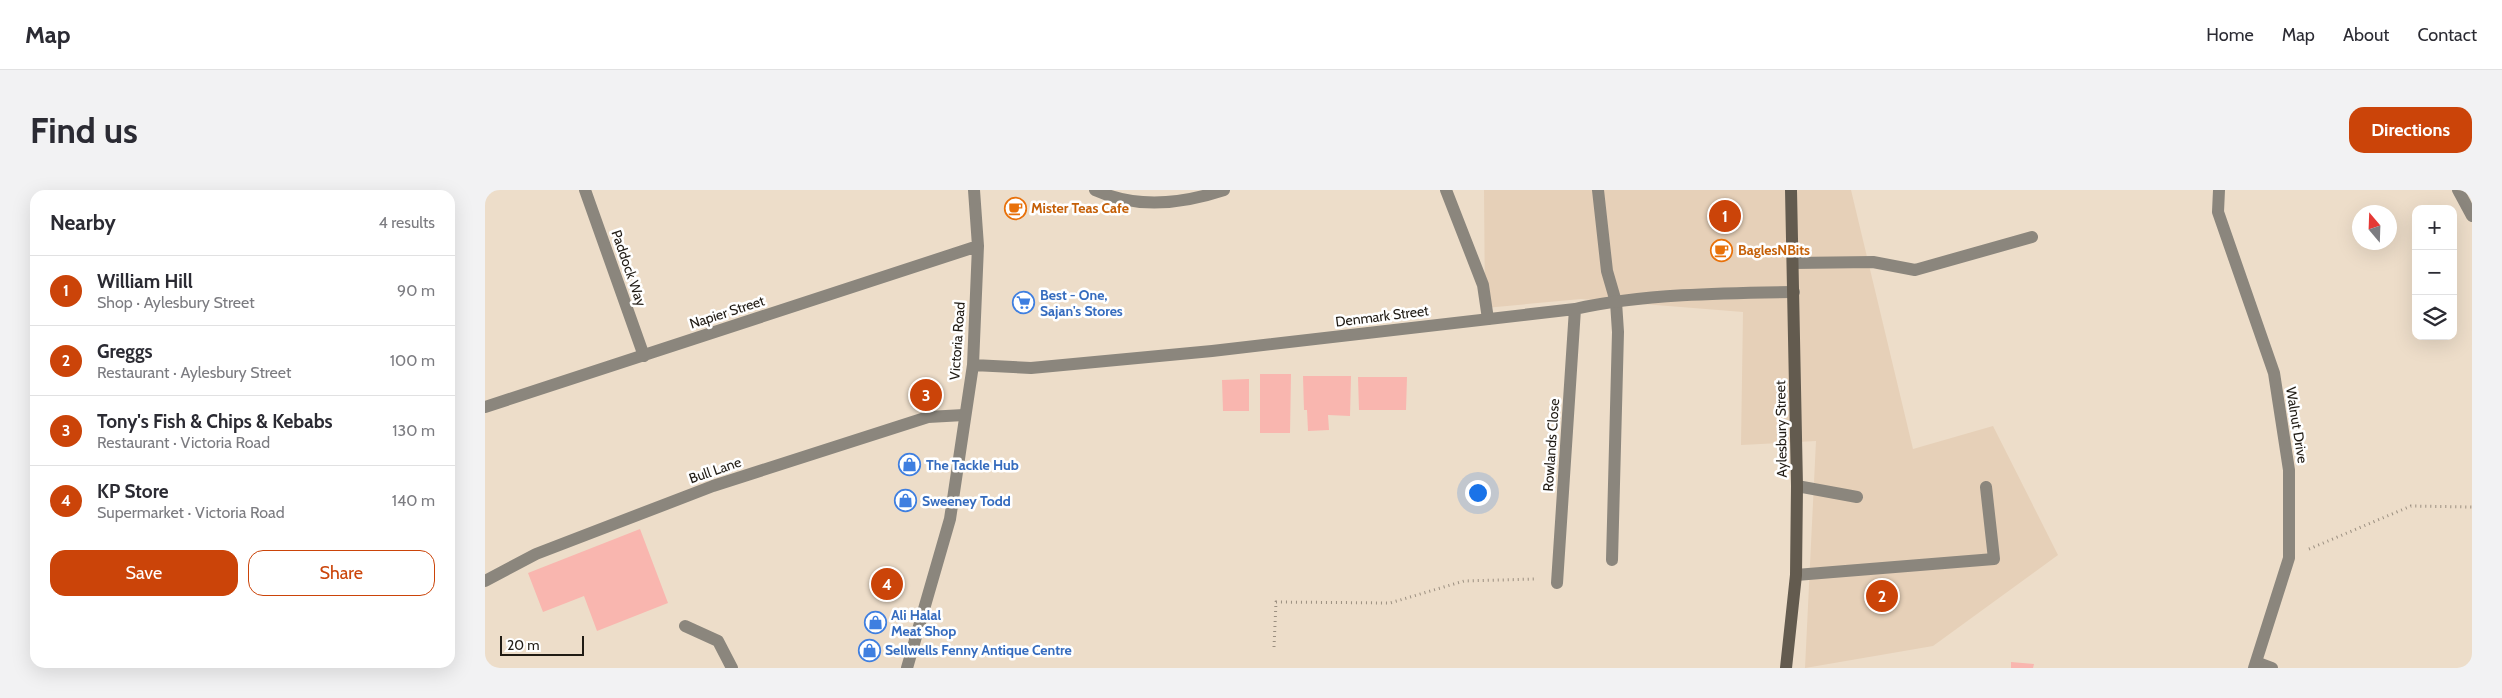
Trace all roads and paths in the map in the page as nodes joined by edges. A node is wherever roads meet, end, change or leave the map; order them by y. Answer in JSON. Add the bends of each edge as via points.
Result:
{"nodes":[{"id":1,"x":585,"y":190,"type":"edge"},
{"id":2,"x":973,"y":190,"type":"edge"},
{"id":3,"x":1095,"y":190,"type":"edge"},
{"id":4,"x":1224,"y":190,"type":"edge"},
{"id":5,"x":1446,"y":190,"type":"edge"},
{"id":6,"x":1598,"y":190,"type":"edge"},
{"id":7,"x":1791,"y":190,"type":"edge"},
{"id":8,"x":2219,"y":190,"type":"edge"},
{"id":9,"x":2458,"y":190,"type":"edge"},
{"id":10,"x":2472,"y":216,"type":"edge"},
{"id":11,"x":2033,"y":237,"type":"dead end"},
{"id":12,"x":978,"y":246,"type":"junction"},
{"id":13,"x":1793,"y":264,"type":"junction"},
{"id":14,"x":1795,"y":292,"type":"junction"},
{"id":15,"x":1616,"y":302,"type":"junction"},
{"id":16,"x":1575,"y":309,"type":"junction"},
{"id":17,"x":1488,"y":319,"type":"junction"},
{"id":18,"x":644,"y":356,"type":"junction"},
{"id":19,"x":973,"y":366,"type":"junction"},
{"id":20,"x":485,"y":408,"type":"edge"},
{"id":21,"x":964,"y":415,"type":"junction"},
{"id":22,"x":1797,"y":486,"type":"junction"},
{"id":23,"x":1986,"y":487,"type":"dead end"},
{"id":24,"x":1857,"y":497,"type":"dead end"},
{"id":25,"x":2472,"y":507,"type":"edge"},
{"id":26,"x":2289,"y":558,"type":"junction"},
{"id":27,"x":1612,"y":560,"type":"dead end"},
{"id":28,"x":1795,"y":575,"type":"junction"},
{"id":29,"x":485,"y":581,"type":"edge"},
{"id":30,"x":1557,"y":581,"type":"joint"},
{"id":31,"x":685,"y":626,"type":"dead end"},
{"id":32,"x":1274,"y":647,"type":"dead end"},
{"id":33,"x":2255,"y":665,"type":"edge"},
{"id":34,"x":732,"y":668,"type":"edge"},
{"id":35,"x":907,"y":668,"type":"edge"},
{"id":36,"x":1786,"y":668,"type":"edge"},
{"id":37,"x":2272,"y":668,"type":"edge"}],
"edges":[{"from":1,"to":18,"type":"street","name":"Paddock Way"},
{"from":2,"to":12,"type":"street","name":"Victoria Road"},
{"from":3,"to":4,"type":"street","via":[[1118,198],[1162,203],[1189,200]]},
{"from":5,"to":17,"type":"street","via":[[1483,285]]},
{"from":6,"to":15,"type":"street","via":[[1607,271]]},
{"from":7,"to":13,"type":"street","name":"Aylesbury Street"},
{"from":8,"to":26,"type":"street","name":"Walnut Drive","via":[[2218,212],[2274,373],[2289,470]]},
{"from":9,"to":10,"type":"street"},
{"from":11,"to":13,"type":"street","via":[[1915,270],[1873,262]]},
{"from":12,"to":18,"type":"street","name":"Napier Street"},
{"from":12,"to":19,"type":"street","name":"Victoria Road"},
{"from":13,"to":14,"type":"street","name":"Aylesbury Street"},
{"from":14,"to":15,"type":"street","name":"Denmark Street"},
{"from":14,"to":22,"type":"street","name":"Aylesbury Street"},
{"from":15,"to":16,"type":"street","name":"Denmark Street"},
{"from":15,"to":27,"type":"street"},
{"from":16,"to":17,"type":"street","name":"Denmark Street"},
{"from":16,"to":30,"type":"street","name":"Rowlands Close"},
{"from":17,"to":19,"type":"street","name":"Denmark Street","via":[[1031,368]]},
{"from":18,"to":20,"type":"street","name":"Napier Street"},
{"from":19,"to":21,"type":"street","name":"Victoria Road"},
{"from":21,"to":29,"type":"street","name":"Bull Lane","via":[[928,417],[713,486],[536,554]]},
{"from":21,"to":35,"type":"street","name":"Victoria Road","via":[[950,519]]},
{"from":22,"to":24,"type":"street"},
{"from":22,"to":28,"type":"street","name":"Aylesbury Street"},
{"from":23,"to":28,"type":"street","via":[[1993,559]]},
{"from":25,"to":26,"type":"path","via":[[2411,506]]},
{"from":26,"to":33,"type":"street","name":"Walnut Drive"},
{"from":28,"to":36,"type":"street","name":"Aylesbury Street"},
{"from":30,"to":32,"type":"path","via":[[1464,580],[1390,603],[1276,602]]},
{"from":31,"to":34,"type":"street","via":[[718,641]]},
{"from":33,"to":37,"type":"street"}]}
